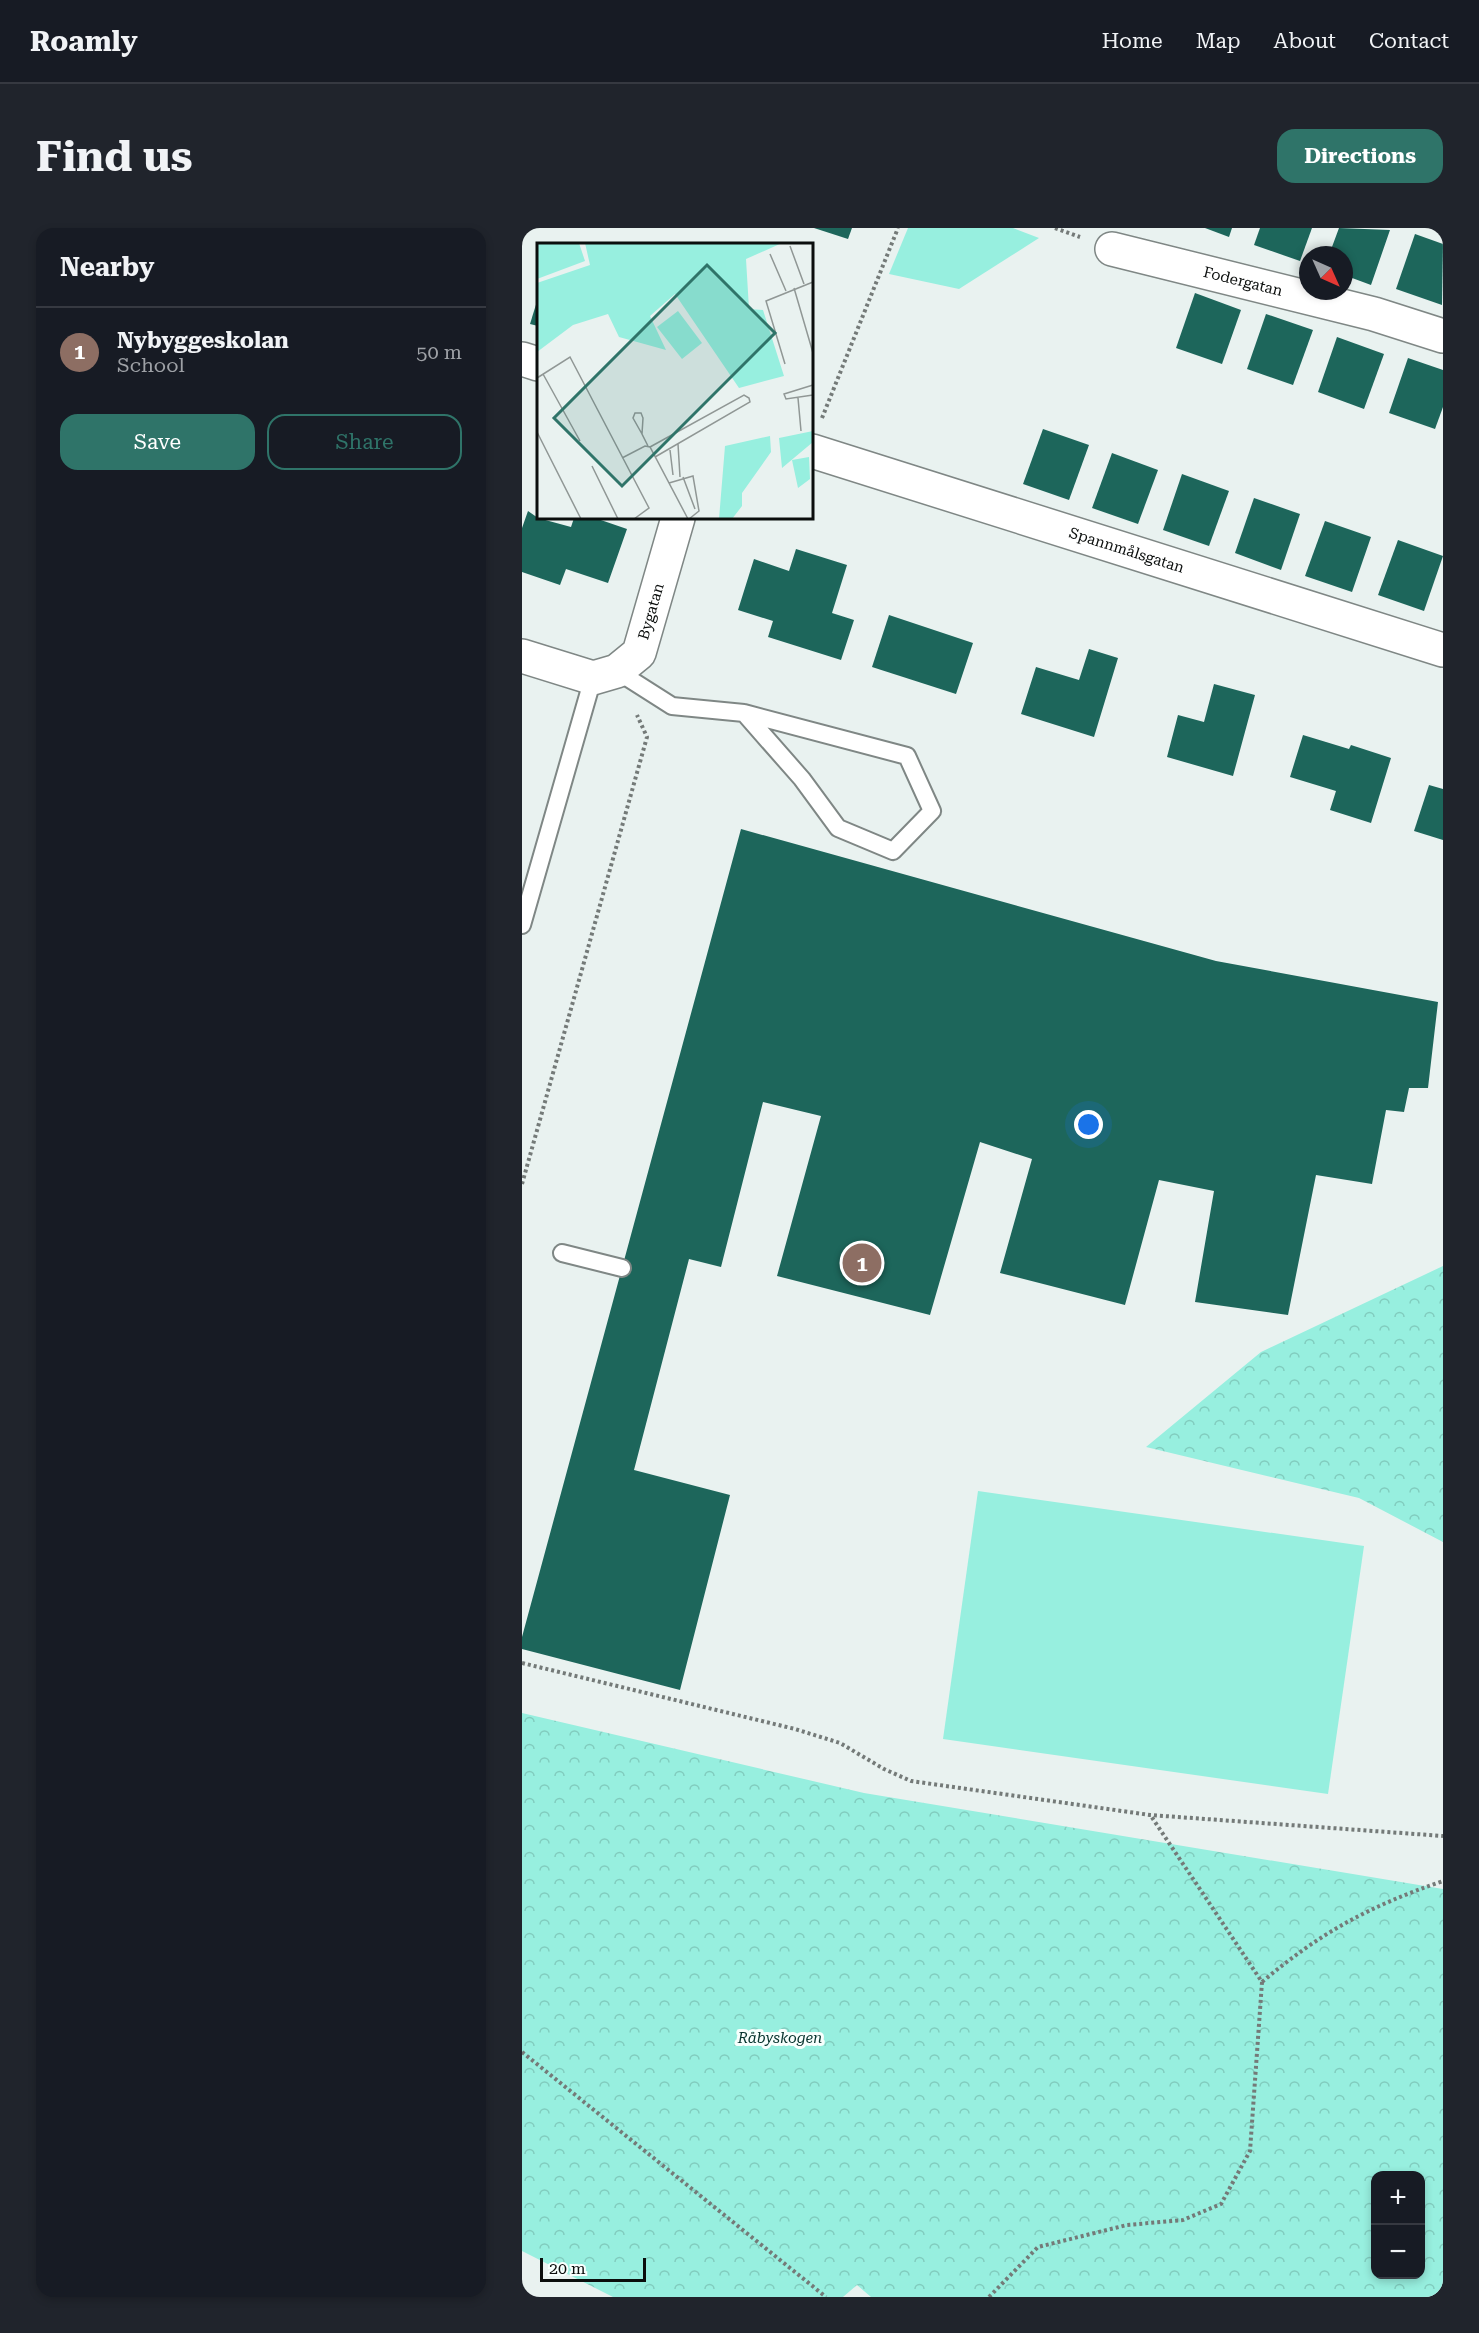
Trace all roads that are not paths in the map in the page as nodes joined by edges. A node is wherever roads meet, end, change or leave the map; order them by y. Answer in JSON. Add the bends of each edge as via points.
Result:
{"nodes":[{"id":1,"x":1112,"y":249,"type":"dead end"},
{"id":2,"x":1443,"y":336,"type":"edge"},
{"id":3,"x":522,"y":358,"type":"edge"},
{"id":4,"x":537,"y":364,"type":"edge"},
{"id":5,"x":816,"y":437,"type":"edge"},
{"id":6,"x":678,"y":519,"type":"edge"},
{"id":7,"x":1443,"y":650,"type":"edge"},
{"id":8,"x":522,"y":656,"type":"edge"},
{"id":9,"x":605,"y":674,"type":"junction"},
{"id":10,"x":744,"y":713,"type":"junction"},
{"id":11,"x":522,"y":924,"type":"edge"},
{"id":12,"x":562,"y":1253,"type":"dead end"},
{"id":13,"x":622,"y":1268,"type":"dead end"}],
"edges":[{"from":1,"to":2,"type":"street","name":"Fodergatan","via":[[1374,314]]},
{"from":3,"to":4,"type":"street"},
{"from":5,"to":7,"type":"street","name":"Spannmålsgatan"},
{"from":6,"to":9,"type":"street","name":"Bygatan","via":[[639,653]]},
{"from":8,"to":9,"type":"street"},
{"from":9,"to":10,"type":"lane","via":[[672,706]]},
{"from":9,"to":11,"type":"lane"},
{"from":10,"to":10,"type":"lane","via":[[802,779],[838,828],[893,852],[932,811],[907,756]]},
{"from":12,"to":13,"type":"lane"}]}
